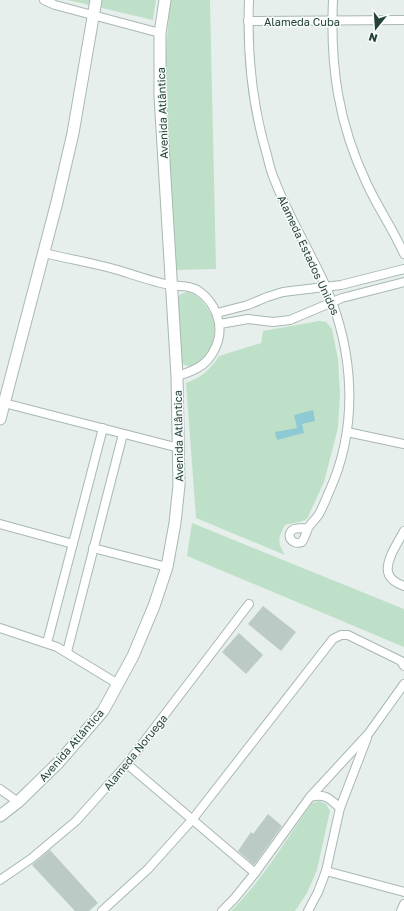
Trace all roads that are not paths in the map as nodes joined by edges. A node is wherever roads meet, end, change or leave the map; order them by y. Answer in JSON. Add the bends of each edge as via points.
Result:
{"nodes":[{"id":1,"x":44,"y":0,"type":"edge"},
{"id":2,"x":96,"y":0,"type":"edge"},
{"id":3,"x":165,"y":0,"type":"edge"},
{"id":4,"x":249,"y":0,"type":"edge"},
{"id":5,"x":333,"y":0,"type":"edge"},
{"id":6,"x":94,"y":15,"type":"junction"},
{"id":7,"x":404,"y":20,"type":"edge"},
{"id":8,"x":248,"y":21,"type":"junction"},
{"id":9,"x":332,"y":21,"type":"junction"},
{"id":10,"x":160,"y":33,"type":"junction"},
{"id":11,"x":44,"y":254,"type":"junction"},
{"id":12,"x":404,"y":254,"type":"edge"},
{"id":13,"x":404,"y":269,"type":"edge"},
{"id":14,"x":404,"y":282,"type":"edge"},
{"id":15,"x":171,"y":285,"type":"junction"},
{"id":16,"x":326,"y":287,"type":"junction"},
{"id":17,"x":332,"y":302,"type":"junction"},
{"id":18,"x":217,"y":313,"type":"junction"},
{"id":19,"x":220,"y":324,"type":"junction"},
{"id":20,"x":177,"y":376,"type":"junction"},
{"id":21,"x":4,"y":402,"type":"junction"},
{"id":22,"x":0,"y":419,"type":"edge"},
{"id":23,"x":102,"y":428,"type":"junction"},
{"id":24,"x":347,"y":432,"type":"junction"},
{"id":25,"x":123,"y":434,"type":"junction"},
{"id":26,"x":404,"y":444,"type":"edge"},
{"id":27,"x":179,"y":448,"type":"junction"},
{"id":28,"x":0,"y":524,"type":"edge"},
{"id":29,"x":308,"y":528,"type":"dead end"},
{"id":30,"x":404,"y":530,"type":"edge"},
{"id":31,"x":73,"y":544,"type":"junction"},
{"id":32,"x":93,"y":548,"type":"junction"},
{"id":33,"x":166,"y":568,"type":"junction"},
{"id":34,"x":404,"y":586,"type":"edge"},
{"id":35,"x":249,"y":604,"type":"dead end"},
{"id":36,"x":0,"y":628,"type":"edge"},
{"id":37,"x":47,"y":643,"type":"junction"},
{"id":38,"x":67,"y":652,"type":"junction"},
{"id":39,"x":404,"y":666,"type":"edge"},
{"id":40,"x":118,"y":684,"type":"junction"},
{"id":41,"x":404,"y":684,"type":"edge"},
{"id":42,"x":369,"y":733,"type":"junction"},
{"id":43,"x":127,"y":764,"type":"junction"},
{"id":44,"x":0,"y":789,"type":"edge"},
{"id":45,"x":310,"y":797,"type":"junction"},
{"id":46,"x":18,"y":802,"type":"junction"},
{"id":47,"x":340,"y":808,"type":"junction"},
{"id":48,"x":0,"y":816,"type":"edge"},
{"id":49,"x":192,"y":820,"type":"junction"},
{"id":50,"x":326,"y":871,"type":"junction"},
{"id":51,"x":255,"y":873,"type":"junction"},
{"id":52,"x":0,"y":880,"type":"edge"},
{"id":53,"x":404,"y":892,"type":"edge"},
{"id":54,"x":404,"y":904,"type":"edge"},
{"id":55,"x":102,"y":911,"type":"edge"},
{"id":56,"x":222,"y":911,"type":"edge"},
{"id":57,"x":308,"y":911,"type":"edge"},
{"id":58,"x":402,"y":911,"type":"edge"}],
"edges":[{"from":1,"to":6,"type":"street"},
{"from":2,"to":6,"type":"street"},
{"from":3,"to":10,"type":"street","name":"Avenida Atlântica"},
{"from":4,"to":8,"type":"street","name":"Alameda Estados Unidos"},
{"from":5,"to":9,"type":"street"},
{"from":6,"to":10,"type":"street"},
{"from":6,"to":11,"type":"street","via":[[73,133]]},
{"from":7,"to":9,"type":"street","name":"Alameda Cuba"},
{"from":8,"to":9,"type":"street","name":"Alameda Cuba"},
{"from":8,"to":16,"type":"street","name":"Alameda Estados Unidos","via":[[251,80],[259,129],[272,173],[293,224]]},
{"from":9,"to":12,"type":"street","via":[[333,63],[344,122],[367,184]]},
{"from":10,"to":15,"type":"street","name":"Avenida Atlântica","via":[[160,96]]},
{"from":11,"to":15,"type":"street","via":[[96,264]]},
{"from":11,"to":21,"type":"street"},
{"from":13,"to":16,"type":"street"},
{"from":14,"to":17,"type":"street"},
{"from":15,"to":18,"type":"street","via":[[200,291]]},
{"from":15,"to":20,"type":"street","name":"Avenida Atlântica"},
{"from":16,"to":17,"type":"street","name":"Alameda Estados Unidos"},
{"from":16,"to":18,"type":"street","via":[[283,292]]},
{"from":17,"to":19,"type":"street","via":[[290,320],[273,322],[248,319]]},
{"from":17,"to":24,"type":"street","name":"Alameda Estados Unidos","via":[[339,318],[349,372]]},
{"from":18,"to":19,"type":"street"},
{"from":19,"to":20,"type":"street","via":[[215,350],[208,361]]},
{"from":20,"to":27,"type":"street","name":"Avenida Atlântica"},
{"from":21,"to":22,"type":"street"},
{"from":21,"to":23,"type":"street"},
{"from":23,"to":25,"type":"street"},
{"from":23,"to":31,"type":"street"},
{"from":24,"to":26,"type":"street"},
{"from":24,"to":29,"type":"street","name":"Alameda Estados Unidos","via":[[330,490],[319,514]]},
{"from":25,"to":27,"type":"street"},
{"from":25,"to":32,"type":"street"},
{"from":27,"to":33,"type":"street","name":"Avenida Atlântica","via":[[175,523]]},
{"from":28,"to":31,"type":"street"},
{"from":30,"to":34,"type":"street","via":[[387,567],[394,581]]},
{"from":31,"to":37,"type":"street"},
{"from":32,"to":33,"type":"street"},
{"from":32,"to":38,"type":"street"},
{"from":33,"to":40,"type":"street","name":"Avenida Atlântica","via":[[148,620]]},
{"from":35,"to":43,"type":"street","name":"Alameda Noruega"},
{"from":36,"to":37,"type":"street"},
{"from":37,"to":38,"type":"street"},
{"from":38,"to":40,"type":"street"},
{"from":39,"to":49,"type":"street","via":[[401,661],[348,635],[334,639]]},
{"from":40,"to":46,"type":"street","name":"Avenida Atlântica","via":[[103,711],[59,762]]},
{"from":41,"to":42,"type":"street"},
{"from":42,"to":45,"type":"street"},
{"from":42,"to":47,"type":"street"},
{"from":43,"to":49,"type":"street"},
{"from":43,"to":52,"type":"street","name":"Alameda Noruega","via":[[76,821],[32,858]]},
{"from":44,"to":46,"type":"street"},
{"from":45,"to":47,"type":"street","via":[[326,796]]},
{"from":45,"to":51,"type":"street"},
{"from":46,"to":48,"type":"street","name":"Avenida Atlântica"},
{"from":47,"to":50,"type":"street"},
{"from":49,"to":51,"type":"street"},
{"from":49,"to":55,"type":"street","via":[[148,869]]},
{"from":50,"to":53,"type":"street"},
{"from":50,"to":57,"type":"street"},
{"from":51,"to":56,"type":"street"},
{"from":54,"to":58,"type":"street"}]}
